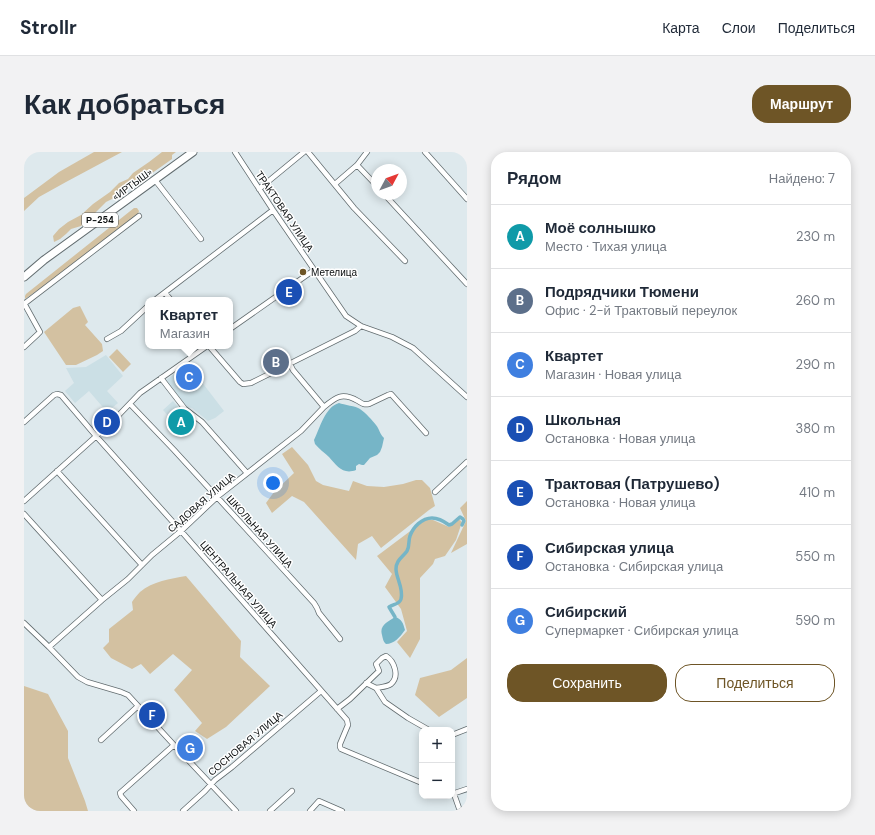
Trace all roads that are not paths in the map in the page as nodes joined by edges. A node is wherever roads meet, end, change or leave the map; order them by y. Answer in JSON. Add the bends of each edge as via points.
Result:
{"nodes":[{"id":1,"x":193,"y":152,"type":"edge"},
{"id":2,"x":235,"y":152,"type":"edge"},
{"id":3,"x":304,"y":152,"type":"edge"},
{"id":4,"x":308,"y":152,"type":"edge"},
{"id":5,"x":367,"y":152,"type":"edge"},
{"id":6,"x":425,"y":152,"type":"edge"},
{"id":7,"x":357,"y":165,"type":"junction"},
{"id":8,"x":155,"y":180,"type":"junction"},
{"id":9,"x":371,"y":180,"type":"edge"},
{"id":10,"x":335,"y":184,"type":"junction"},
{"id":11,"x":259,"y":189,"type":"junction"},
{"id":12,"x":467,"y":199,"type":"edge"},
{"id":13,"x":390,"y":200,"type":"edge"},
{"id":14,"x":273,"y":210,"type":"junction"},
{"id":15,"x":139,"y":216,"type":"dead end"},
{"id":16,"x":201,"y":238,"type":"dead end"},
{"id":17,"x":44,"y":260,"type":"junction"},
{"id":18,"x":405,"y":261,"type":"dead end"},
{"id":19,"x":314,"y":270,"type":"junction"},
{"id":20,"x":24,"y":271,"type":"edge"},
{"id":21,"x":24,"y":276,"type":"edge"},
{"id":22,"x":467,"y":284,"type":"edge"},
{"id":23,"x":165,"y":293,"type":"junction"},
{"id":24,"x":159,"y":297,"type":"edge"},
{"id":25,"x":168,"y":297,"type":"edge"},
{"id":26,"x":24,"y":304,"type":"edge"},
{"id":27,"x":145,"y":309,"type":"edge"},
{"id":28,"x":361,"y":326,"type":"junction"},
{"id":29,"x":233,"y":327,"type":"edge"},
{"id":30,"x":107,"y":339,"type":"dead end"},
{"id":31,"x":24,"y":347,"type":"edge"},
{"id":32,"x":204,"y":349,"type":"edge"},
{"id":33,"x":211,"y":349,"type":"edge"},
{"id":34,"x":290,"y":364,"type":"junction"},
{"id":35,"x":161,"y":378,"type":"junction"},
{"id":36,"x":467,"y":397,"type":"edge"},
{"id":37,"x":130,"y":404,"type":"junction"},
{"id":38,"x":324,"y":407,"type":"junction"},
{"id":39,"x":24,"y":422,"type":"edge"},
{"id":40,"x":426,"y":433,"type":"dead end"},
{"id":41,"x":96,"y":436,"type":"junction"},
{"id":42,"x":467,"y":462,"type":"edge"},
{"id":43,"x":57,"y":471,"type":"junction"},
{"id":44,"x":247,"y":473,"type":"junction"},
{"id":45,"x":435,"y":492,"type":"dead end"},
{"id":46,"x":217,"y":497,"type":"junction"},
{"id":47,"x":24,"y":501,"type":"edge"},
{"id":48,"x":24,"y":514,"type":"edge"},
{"id":49,"x":181,"y":531,"type":"junction"},
{"id":50,"x":142,"y":565,"type":"junction"},
{"id":51,"x":102,"y":600,"type":"junction"},
{"id":52,"x":24,"y":623,"type":"edge"},
{"id":53,"x":340,"y":639,"type":"dead end"},
{"id":54,"x":49,"y":647,"type":"junction"},
{"id":55,"x":366,"y":683,"type":"junction"},
{"id":56,"x":376,"y":688,"type":"junction"},
{"id":57,"x":321,"y":691,"type":"junction"},
{"id":58,"x":138,"y":706,"type":"junction"},
{"id":59,"x":337,"y":709,"type":"junction"},
{"id":60,"x":424,"y":727,"type":"edge"},
{"id":61,"x":467,"y":729,"type":"edge"},
{"id":62,"x":455,"y":734,"type":"edge"},
{"id":63,"x":101,"y":740,"type":"dead end"},
{"id":64,"x":174,"y":745,"type":"junction"},
{"id":65,"x":419,"y":782,"type":"edge"},
{"id":66,"x":211,"y":784,"type":"junction"},
{"id":67,"x":467,"y":789,"type":"edge"},
{"id":68,"x":292,"y":791,"type":"dead end"},
{"id":69,"x":455,"y":793,"type":"edge"},
{"id":70,"x":455,"y":799,"type":"edge"},
{"id":71,"x":134,"y":811,"type":"edge"},
{"id":72,"x":183,"y":811,"type":"edge"},
{"id":73,"x":236,"y":811,"type":"edge"},
{"id":74,"x":270,"y":811,"type":"edge"},
{"id":75,"x":310,"y":811,"type":"edge"},
{"id":76,"x":342,"y":811,"type":"edge"},
{"id":77,"x":460,"y":811,"type":"edge"}],
"edges":[{"from":1,"to":8,"type":"highway","name":"«ИРТЫШ»","number":"Р-254"},
{"from":2,"to":11,"type":"street","name":"ТРАКТОВАЯ УЛИЦА"},
{"from":3,"to":11,"type":"street"},
{"from":4,"to":10,"type":"street"},
{"from":5,"to":7,"type":"street"},
{"from":6,"to":12,"type":"street"},
{"from":7,"to":9,"type":"street"},
{"from":7,"to":10,"type":"street"},
{"from":8,"to":16,"type":"street"},
{"from":8,"to":17,"type":"highway","name":"«ИРТЫШ»","number":"Р-254"},
{"from":10,"to":18,"type":"street","via":[[354,208]]},
{"from":11,"to":14,"type":"street","name":"ТРАКТОВАЯ УЛИЦА"},
{"from":13,"to":22,"type":"street"},
{"from":14,"to":19,"type":"street","name":"ТРАКТОВАЯ УЛИЦА"},
{"from":14,"to":23,"type":"street"},
{"from":15,"to":26,"type":"street"},
{"from":17,"to":20,"type":"highway","name":"«ИРТЫШ»","number":"Р-254"},
{"from":17,"to":21,"type":"highway","name":"«ИРТЫШ»","number":"Р-254"},
{"from":19,"to":28,"type":"street","name":"ТРАКТОВАЯ УЛИЦА","via":[[346,316]]},
{"from":19,"to":29,"type":"street"},
{"from":23,"to":24,"type":"street"},
{"from":23,"to":25,"type":"street"},
{"from":26,"to":31,"type":"street","via":[[40,332]]},
{"from":27,"to":30,"type":"street","via":[[121,331]]},
{"from":28,"to":34,"type":"street"},
{"from":28,"to":36,"type":"street","name":"ТРАКТОВАЯ УЛИЦА","via":[[413,348]]},
{"from":32,"to":35,"type":"street"},
{"from":33,"to":34,"type":"street","via":[[243,384],[251,383]]},
{"from":34,"to":38,"type":"street"},
{"from":35,"to":37,"type":"street"},
{"from":35,"to":44,"type":"street","via":[[186,409],[202,422]]},
{"from":37,"to":41,"type":"street"},
{"from":37,"to":46,"type":"street","name":"ШКОЛЬНАЯ УЛИЦА"},
{"from":38,"to":40,"type":"street","name":"САДОВАЯ УЛИЦА","via":[[340,396],[366,405],[391,394]]},
{"from":38,"to":44,"type":"street","name":"САДОВАЯ УЛИЦА","via":[[301,431]]},
{"from":39,"to":41,"type":"street","name":"ЦЕНТРАЛЬНАЯ УЛИЦА","via":[[57,394],[61,395]]},
{"from":41,"to":43,"type":"street"},
{"from":41,"to":49,"type":"street","name":"ЦЕНТРАЛЬНАЯ УЛИЦА"},
{"from":42,"to":45,"type":"street"},
{"from":43,"to":47,"type":"street"},
{"from":43,"to":50,"type":"street"},
{"from":44,"to":46,"type":"street","name":"САДОВАЯ УЛИЦА"},
{"from":46,"to":49,"type":"street","name":"САДОВАЯ УЛИЦА"},
{"from":46,"to":53,"type":"street","name":"ШКОЛЬНАЯ УЛИЦА","via":[[314,603]]},
{"from":48,"to":51,"type":"street"},
{"from":49,"to":50,"type":"street","name":"САДОВАЯ УЛИЦА"},
{"from":49,"to":57,"type":"street","name":"ЦЕНТРАЛЬНАЯ УЛИЦА"},
{"from":50,"to":51,"type":"street","name":"САДОВАЯ УЛИЦА","via":[[128,580]]},
{"from":51,"to":54,"type":"street","name":"САДОВАЯ УЛИЦА"},
{"from":52,"to":54,"type":"street"},
{"from":54,"to":58,"type":"street","via":[[78,677],[128,695]]},
{"from":55,"to":56,"type":"street"},
{"from":55,"to":56,"type":"street","via":[[379,672],[376,664],[386,656],[394,665],[396,676],[392,683]]},
{"from":55,"to":59,"type":"street"},
{"from":56,"to":60,"type":"street","via":[[385,702]]},
{"from":57,"to":59,"type":"street","name":"ЦЕНТРАЛЬНАЯ УЛИЦА"},
{"from":57,"to":66,"type":"street","name":"СОСНОВАЯ УЛИЦА"},
{"from":58,"to":63,"type":"street"},
{"from":58,"to":64,"type":"street"},
{"from":59,"to":65,"type":"street","name":"ЦЕНТРАЛЬНАЯ УЛИЦА","via":[[348,722],[340,744],[341,749]]},
{"from":61,"to":62,"type":"street"},
{"from":64,"to":66,"type":"street"},
{"from":64,"to":71,"type":"street","via":[[120,793]]},
{"from":66,"to":72,"type":"street","name":"СОСНОВАЯ УЛИЦА"},
{"from":66,"to":73,"type":"street"},
{"from":67,"to":69,"type":"street"},
{"from":68,"to":74,"type":"street"},
{"from":70,"to":77,"type":"street"},
{"from":75,"to":76,"type":"street","via":[[319,801]]}]}
